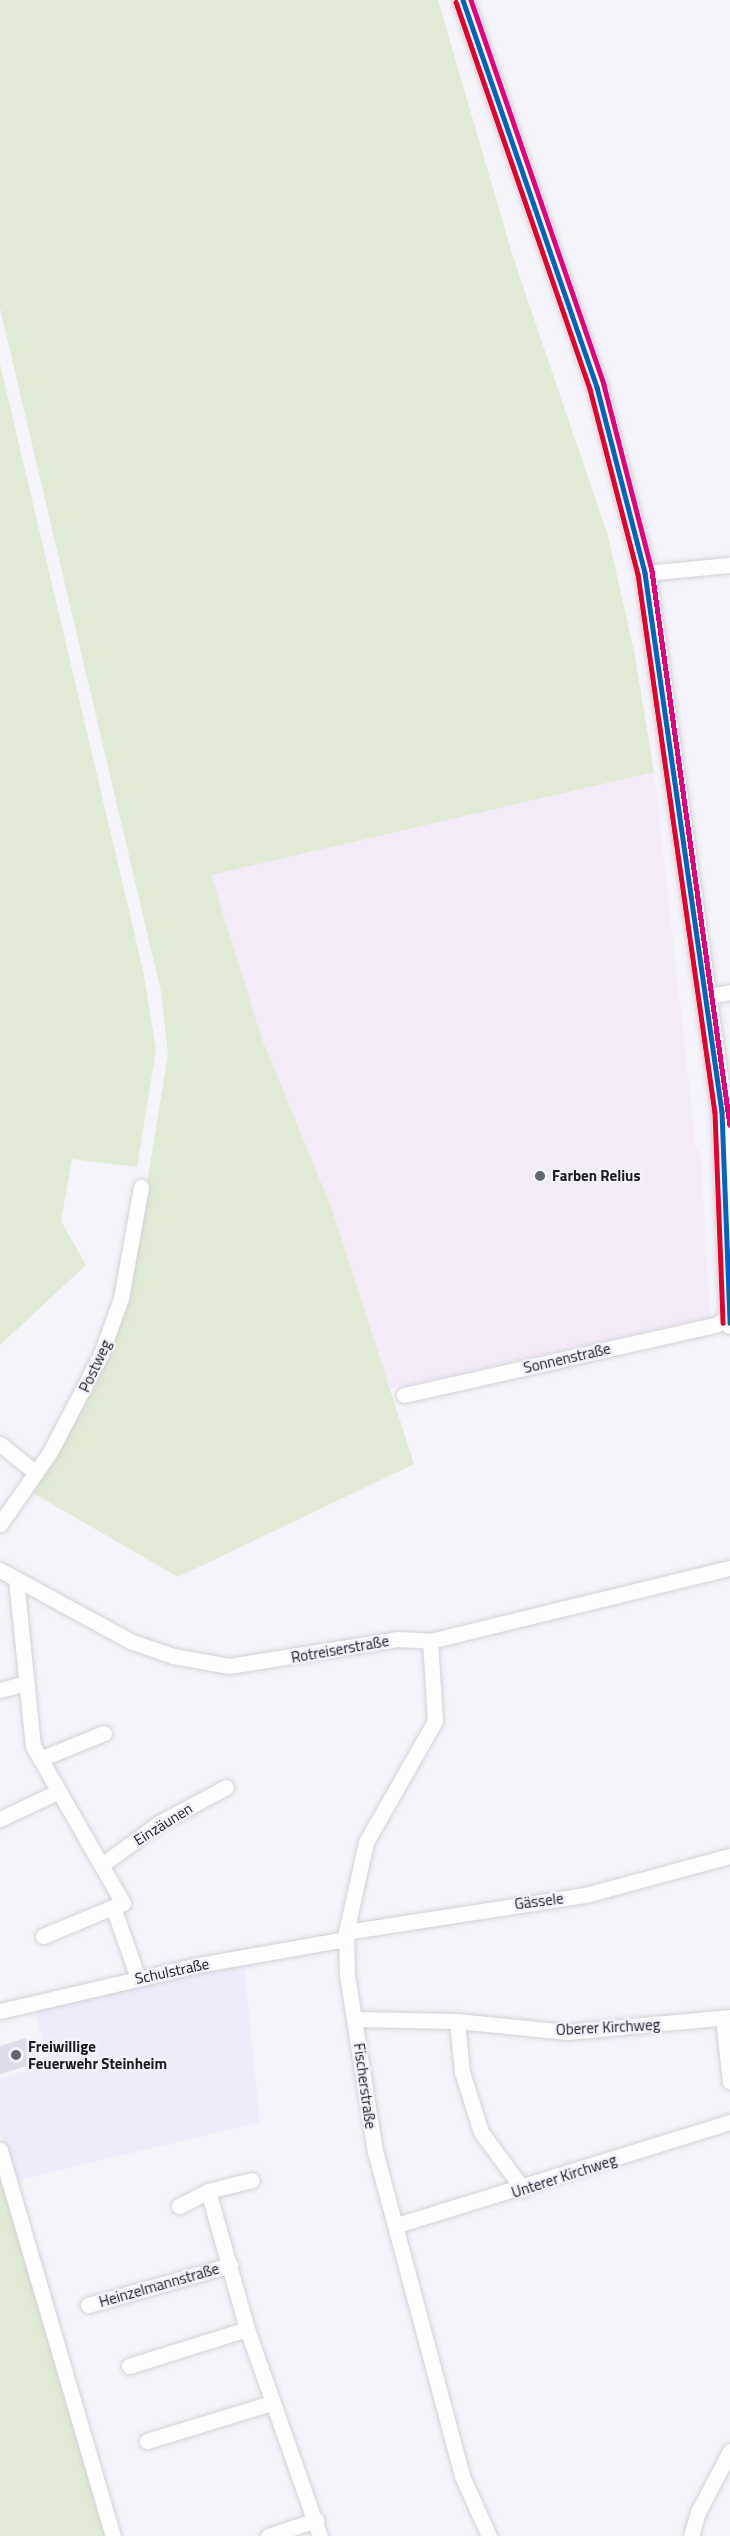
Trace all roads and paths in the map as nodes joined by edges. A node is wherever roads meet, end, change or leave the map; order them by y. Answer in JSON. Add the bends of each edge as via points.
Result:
{"nodes":[{"id":1,"x":463,"y":0,"type":"edge"},
{"id":2,"x":730,"y":565,"type":"edge"},
{"id":3,"x":645,"y":573,"type":"junction"},
{"id":4,"x":730,"y":992,"type":"edge"},
{"id":5,"x":708,"y":996,"type":"junction"},
{"id":6,"x":726,"y":1112,"type":"edge"},
{"id":7,"x":141,"y":1187,"type":"dead end"},
{"id":8,"x":729,"y":1208,"type":"edge"},
{"id":9,"x":729,"y":1317,"type":"edge"},
{"id":10,"x":730,"y":1323,"type":"edge"},
{"id":11,"x":404,"y":1395,"type":"dead end"},
{"id":12,"x":0,"y":1444,"type":"edge"},
{"id":13,"x":36,"y":1473,"type":"junction"},
{"id":14,"x":0,"y":1524,"type":"edge"},
{"id":15,"x":730,"y":1568,"type":"edge"},
{"id":16,"x":0,"y":1570,"type":"edge"},
{"id":17,"x":16,"y":1579,"type":"junction"},
{"id":18,"x":430,"y":1641,"type":"junction"},
{"id":19,"x":26,"y":1683,"type":"junction"},
{"id":20,"x":0,"y":1690,"type":"edge"},
{"id":21,"x":104,"y":1734,"type":"dead end"},
{"id":22,"x":40,"y":1759,"type":"junction"},
{"id":23,"x":226,"y":1787,"type":"dead end"},
{"id":24,"x":57,"y":1792,"type":"junction"},
{"id":25,"x":0,"y":1820,"type":"edge"},
{"id":26,"x":730,"y":1856,"type":"edge"},
{"id":27,"x":103,"y":1864,"type":"junction"},
{"id":28,"x":113,"y":1907,"type":"junction"},
{"id":29,"x":346,"y":1935,"type":"junction"},
{"id":30,"x":43,"y":1936,"type":"dead end"},
{"id":31,"x":138,"y":1978,"type":"junction"},
{"id":32,"x":0,"y":2011,"type":"edge"},
{"id":33,"x":727,"y":2018,"type":"edge"},
{"id":34,"x":355,"y":2019,"type":"junction"},
{"id":35,"x":457,"y":2021,"type":"junction"},
{"id":36,"x":730,"y":2082,"type":"edge"},
{"id":37,"x":730,"y":2122,"type":"edge"},
{"id":38,"x":0,"y":2150,"type":"edge"},
{"id":39,"x":252,"y":2180,"type":"dead end"},
{"id":40,"x":523,"y":2189,"type":"junction"},
{"id":41,"x":208,"y":2191,"type":"junction"},
{"id":42,"x":179,"y":2206,"type":"dead end"},
{"id":43,"x":397,"y":2225,"type":"junction"},
{"id":44,"x":230,"y":2265,"type":"junction"},
{"id":45,"x":88,"y":2305,"type":"dead end"},
{"id":46,"x":247,"y":2330,"type":"junction"},
{"id":47,"x":129,"y":2366,"type":"dead end"},
{"id":48,"x":271,"y":2403,"type":"junction"},
{"id":49,"x":147,"y":2441,"type":"dead end"},
{"id":50,"x":730,"y":2451,"type":"edge"},
{"id":51,"x":316,"y":2520,"type":"junction"},
{"id":52,"x":112,"y":2536,"type":"edge"},
{"id":53,"x":268,"y":2536,"type":"edge"},
{"id":54,"x":320,"y":2536,"type":"edge"},
{"id":55,"x":489,"y":2536,"type":"edge"},
{"id":56,"x":692,"y":2536,"type":"edge"}],
"edges":[{"from":1,"to":3,"type":"street","via":[[597,387]]},
{"from":2,"to":3,"type":"street"},
{"from":3,"to":5,"type":"street"},
{"from":4,"to":5,"type":"street"},
{"from":5,"to":6,"type":"street"},
{"from":6,"to":8,"type":"street"},
{"from":7,"to":13,"type":"street","name":"Postweg","via":[[112,1328],[73,1413]]},
{"from":8,"to":9,"type":"street"},
{"from":9,"to":10,"type":"street"},
{"from":9,"to":11,"type":"street","name":"Sonnenstraße","via":[[715,1325]]},
{"from":12,"to":13,"type":"street"},
{"from":13,"to":14,"type":"street","name":"Postweg"},
{"from":15,"to":18,"type":"street","name":"Rotreiserstraße"},
{"from":16,"to":17,"type":"street","name":"Rotreiserstraße"},
{"from":17,"to":18,"type":"street","name":"Rotreiserstraße","via":[[130,1641],[210,1664],[304,1656],[396,1639]]},
{"from":17,"to":19,"type":"street"},
{"from":18,"to":29,"type":"street","name":"Fischerstraße","via":[[435,1721],[373,1825],[358,1868]]},
{"from":19,"to":20,"type":"street"},
{"from":19,"to":22,"type":"street","via":[[33,1746]]},
{"from":21,"to":22,"type":"street"},
{"from":22,"to":24,"type":"street"},
{"from":23,"to":27,"type":"street","name":"Einzäunen","via":[[159,1823]]},
{"from":24,"to":25,"type":"street"},
{"from":24,"to":27,"type":"street"},
{"from":26,"to":29,"type":"street","name":"Gässele","via":[[585,1895]]},
{"from":27,"to":28,"type":"street","via":[[123,1903]]},
{"from":28,"to":30,"type":"street"},
{"from":28,"to":31,"type":"street"},
{"from":29,"to":31,"type":"street","name":"Schulstraße"},
{"from":29,"to":34,"type":"street","name":"Fischerstraße"},
{"from":31,"to":32,"type":"street","name":"Schulstraße"},
{"from":33,"to":35,"type":"street","name":"Oberer Kirchweg","via":[[567,2032]]},
{"from":33,"to":36,"type":"street","name":"Oberer Kirchweg"},
{"from":34,"to":35,"type":"street","name":"Oberer Kirchweg"},
{"from":34,"to":43,"type":"street","name":"Fischerstraße","via":[[375,2151]]},
{"from":35,"to":40,"type":"street","via":[[462,2072],[481,2132]]},
{"from":37,"to":40,"type":"street","name":"Unterer Kirchweg"},
{"from":38,"to":52,"type":"street"},
{"from":39,"to":41,"type":"street"},
{"from":40,"to":43,"type":"street","name":"Unterer Kirchweg"},
{"from":41,"to":42,"type":"street"},
{"from":41,"to":44,"type":"street","name":"Heinzelmannstraße"},
{"from":43,"to":55,"type":"street","name":"Fischerstraße","via":[[462,2476]]},
{"from":44,"to":45,"type":"street","name":"Heinzelmannstraße"},
{"from":44,"to":46,"type":"street","name":"Heinzelmannstraße"},
{"from":46,"to":47,"type":"street"},
{"from":46,"to":48,"type":"street","name":"Heinzelmannstraße"},
{"from":48,"to":49,"type":"street"},
{"from":48,"to":51,"type":"street","name":"Heinzelmannstraße"},
{"from":50,"to":56,"type":"street","via":[[698,2512]]},
{"from":51,"to":53,"type":"street"},
{"from":51,"to":54,"type":"street","name":"Heinzelmannstraße"}]}
